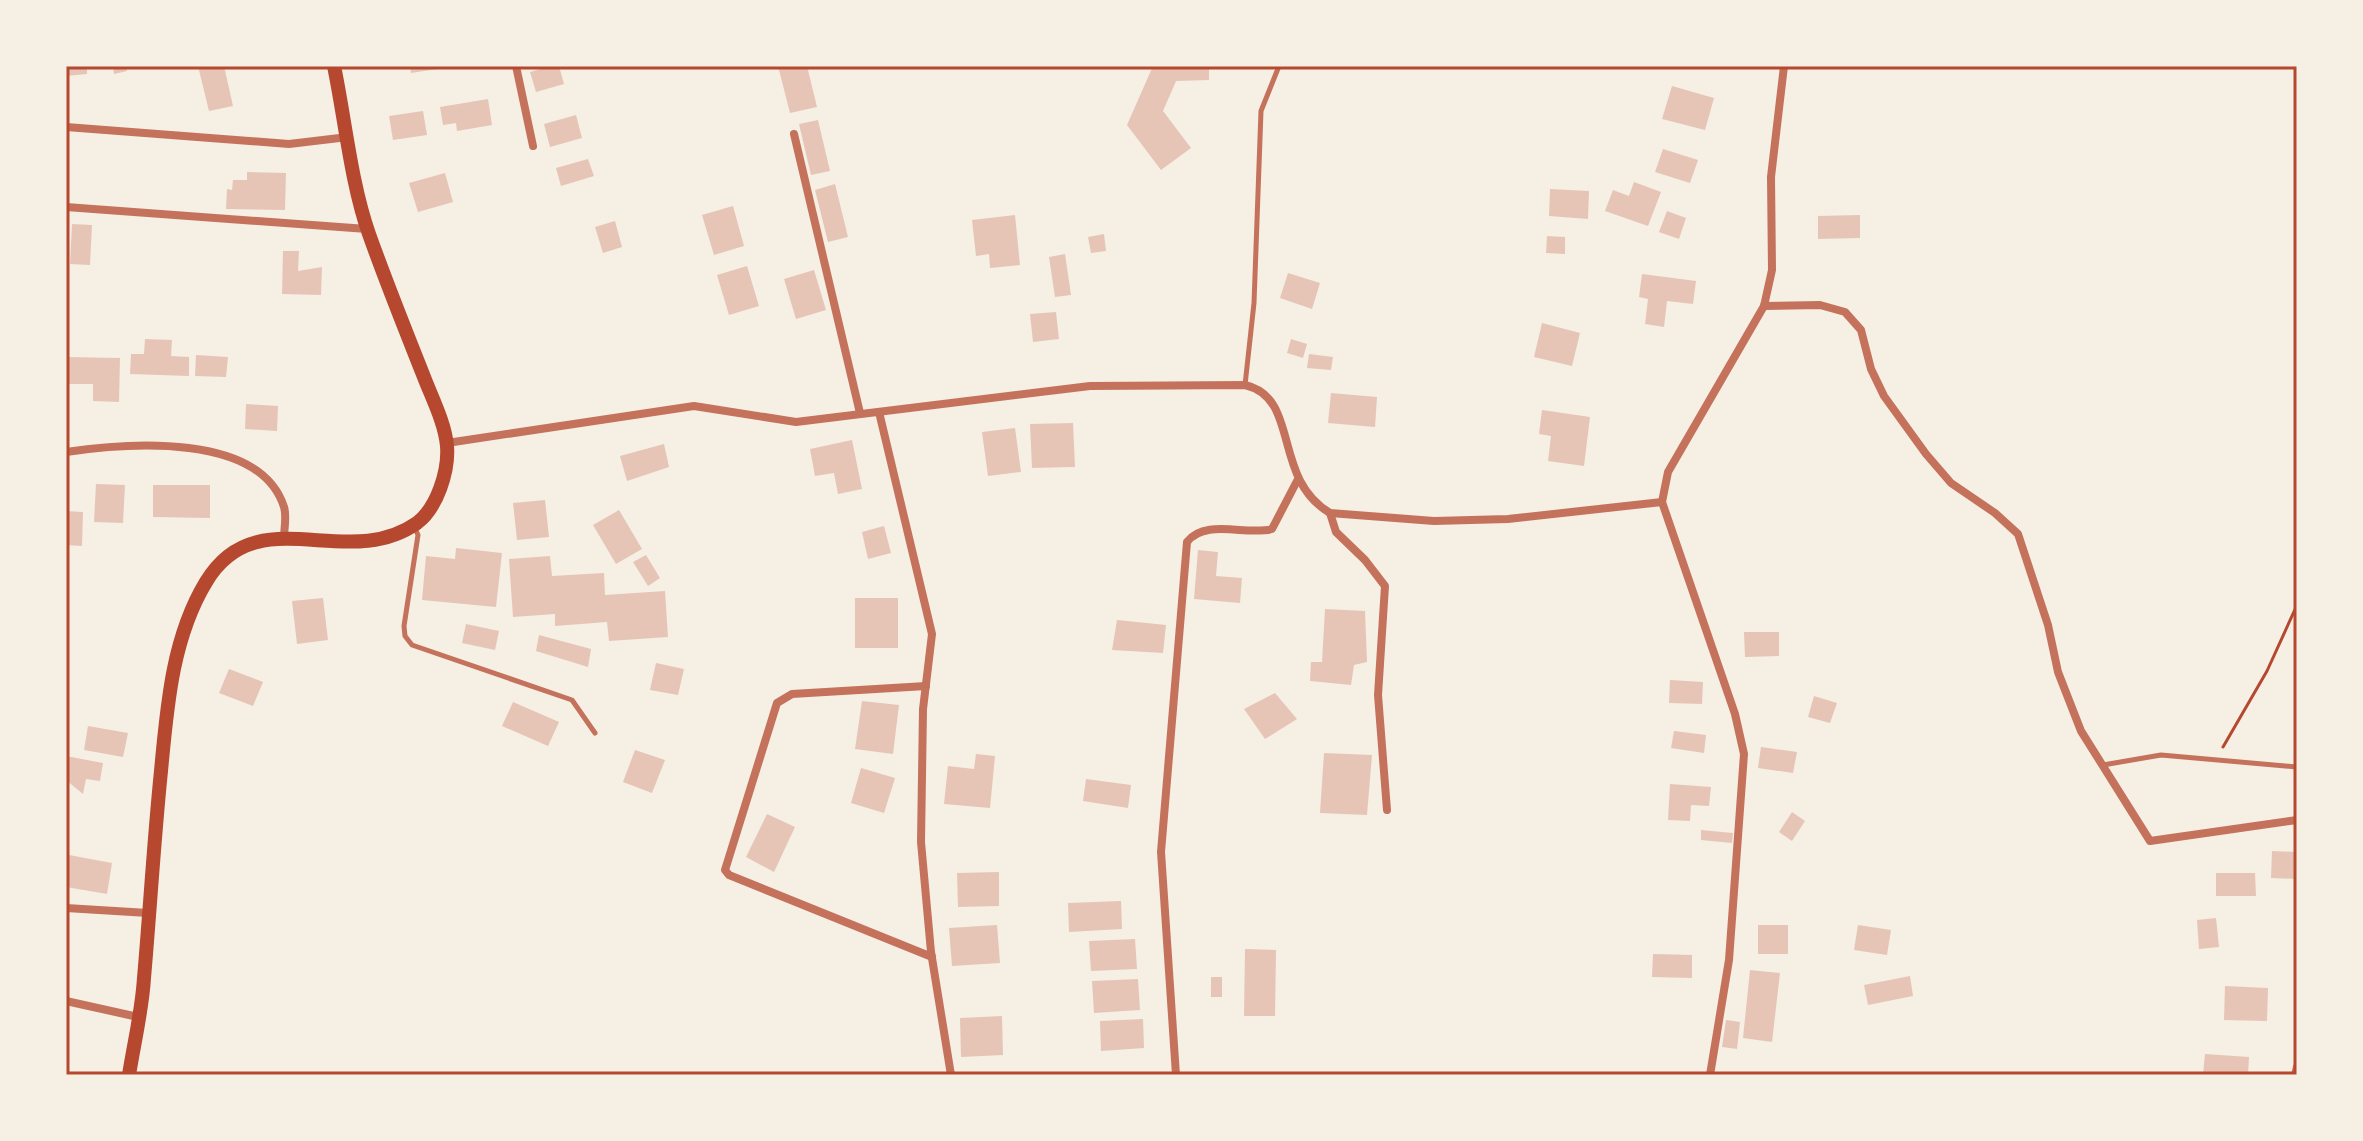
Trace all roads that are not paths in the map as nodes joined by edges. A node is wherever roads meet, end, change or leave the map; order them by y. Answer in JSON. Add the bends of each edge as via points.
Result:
{"nodes":[{"id":1,"x":334,"y":66,"type":"edge"},
{"id":2,"x":516,"y":66,"type":"edge"},
{"id":3,"x":1279,"y":66,"type":"edge"},
{"id":4,"x":1784,"y":66,"type":"edge"},
{"id":5,"x":66,"y":127,"type":"edge"},
{"id":6,"x":794,"y":134,"type":"dead end"},
{"id":7,"x":348,"y":137,"type":"junction"},
{"id":8,"x":533,"y":146,"type":"dead end"},
{"id":9,"x":66,"y":207,"type":"edge"},
{"id":10,"x":367,"y":229,"type":"junction"},
{"id":11,"x":1764,"y":306,"type":"junction"},
{"id":12,"x":1245,"y":385,"type":"junction"},
{"id":13,"x":879,"y":412,"type":"junction"},
{"id":14,"x":860,"y":413,"type":"junction"},
{"id":15,"x":447,"y":443,"type":"junction"},
{"id":16,"x":66,"y":452,"type":"edge"},
{"id":17,"x":1297,"y":481,"type":"junction"},
{"id":18,"x":1662,"y":502,"type":"junction"},
{"id":19,"x":1330,"y":513,"type":"junction"},
{"id":20,"x":414,"y":525,"type":"junction"},
{"id":21,"x":284,"y":538,"type":"junction"},
{"id":22,"x":926,"y":686,"type":"junction"},
{"id":23,"x":595,"y":733,"type":"dead end"},
{"id":24,"x":2100,"y":765,"type":"junction"},
{"id":25,"x":2297,"y":767,"type":"edge"},
{"id":26,"x":1387,"y":810,"type":"dead end"},
{"id":27,"x":2297,"y":820,"type":"edge"},
{"id":28,"x":66,"y":908,"type":"edge"},
{"id":29,"x":148,"y":913,"type":"junction"},
{"id":30,"x":932,"y":957,"type":"junction"},
{"id":31,"x":66,"y":1001,"type":"edge"},
{"id":32,"x":138,"y":1017,"type":"junction"},
{"id":33,"x":2297,"y":1067,"type":"edge"},
{"id":34,"x":129,"y":1075,"type":"edge"},
{"id":35,"x":951,"y":1075,"type":"edge"},
{"id":36,"x":1176,"y":1075,"type":"edge"},
{"id":37,"x":1710,"y":1075,"type":"edge"},
{"id":38,"x":2295,"y":1075,"type":"edge"}],
"edges":[{"from":1,"to":7,"type":"main road"},
{"from":2,"to":8,"type":"street"},
{"from":3,"to":12,"type":"lane","via":[[1261,111],[1254,303]]},
{"from":4,"to":11,"type":"street","via":[[1771,177],[1772,270]]},
{"from":5,"to":7,"type":"street","via":[[276,143]]},
{"from":6,"to":14,"type":"street"},
{"from":7,"to":10,"type":"main road"},
{"from":9,"to":10,"type":"street"},
{"from":10,"to":15,"type":"main road"},
{"from":11,"to":18,"type":"street","via":[[1668,472]]},
{"from":11,"to":24,"type":"street","via":[[1820,305],[1845,312],[1861,330],[1884,396],[1926,454],[1951,483],[2018,534],[2058,672]]},
{"from":12,"to":13,"type":"street","via":[[1090,386]]},
{"from":12,"to":17,"type":"street","via":[[1259,388],[1275,404]]},
{"from":13,"to":14,"type":"street"},
{"from":13,"to":22,"type":"street","via":[[932,634]]},
{"from":14,"to":15,"type":"street","via":[[796,422],[694,406]]},
{"from":15,"to":20,"type":"main road","via":[[435,502]]},
{"from":16,"to":21,"type":"street","via":[[141,446],[244,460],[271,483],[285,509]]},
{"from":17,"to":19,"type":"street","via":[[1315,505]]},
{"from":17,"to":36,"type":"street","via":[[1272,529],[1203,530],[1187,542],[1161,852]]},
{"from":18,"to":19,"type":"street","via":[[1508,519],[1434,521]]},
{"from":18,"to":37,"type":"street","via":[[1744,754],[1729,960]]},
{"from":19,"to":26,"type":"street","via":[[1336,532],[1385,586],[1378,695]]},
{"from":20,"to":21,"type":"main road","via":[[381,541]]},
{"from":20,"to":23,"type":"lane","via":[[418,535],[404,626],[412,645],[572,700]]},
{"from":21,"to":29,"type":"main road","via":[[246,545],[228,555],[207,580],[185,622],[167,711]]},
{"from":22,"to":30,"type":"street","via":[[921,842]]},
{"from":22,"to":30,"type":"street","via":[[792,694],[777,703],[725,870]]},
{"from":24,"to":25,"type":"lane","via":[[2161,755]]},
{"from":24,"to":27,"type":"street","via":[[2150,841]]},
{"from":28,"to":29,"type":"street"},
{"from":29,"to":32,"type":"main road"},
{"from":30,"to":35,"type":"street"},
{"from":31,"to":32,"type":"street"},
{"from":32,"to":34,"type":"main road"},
{"from":33,"to":38,"type":"street"}]}
